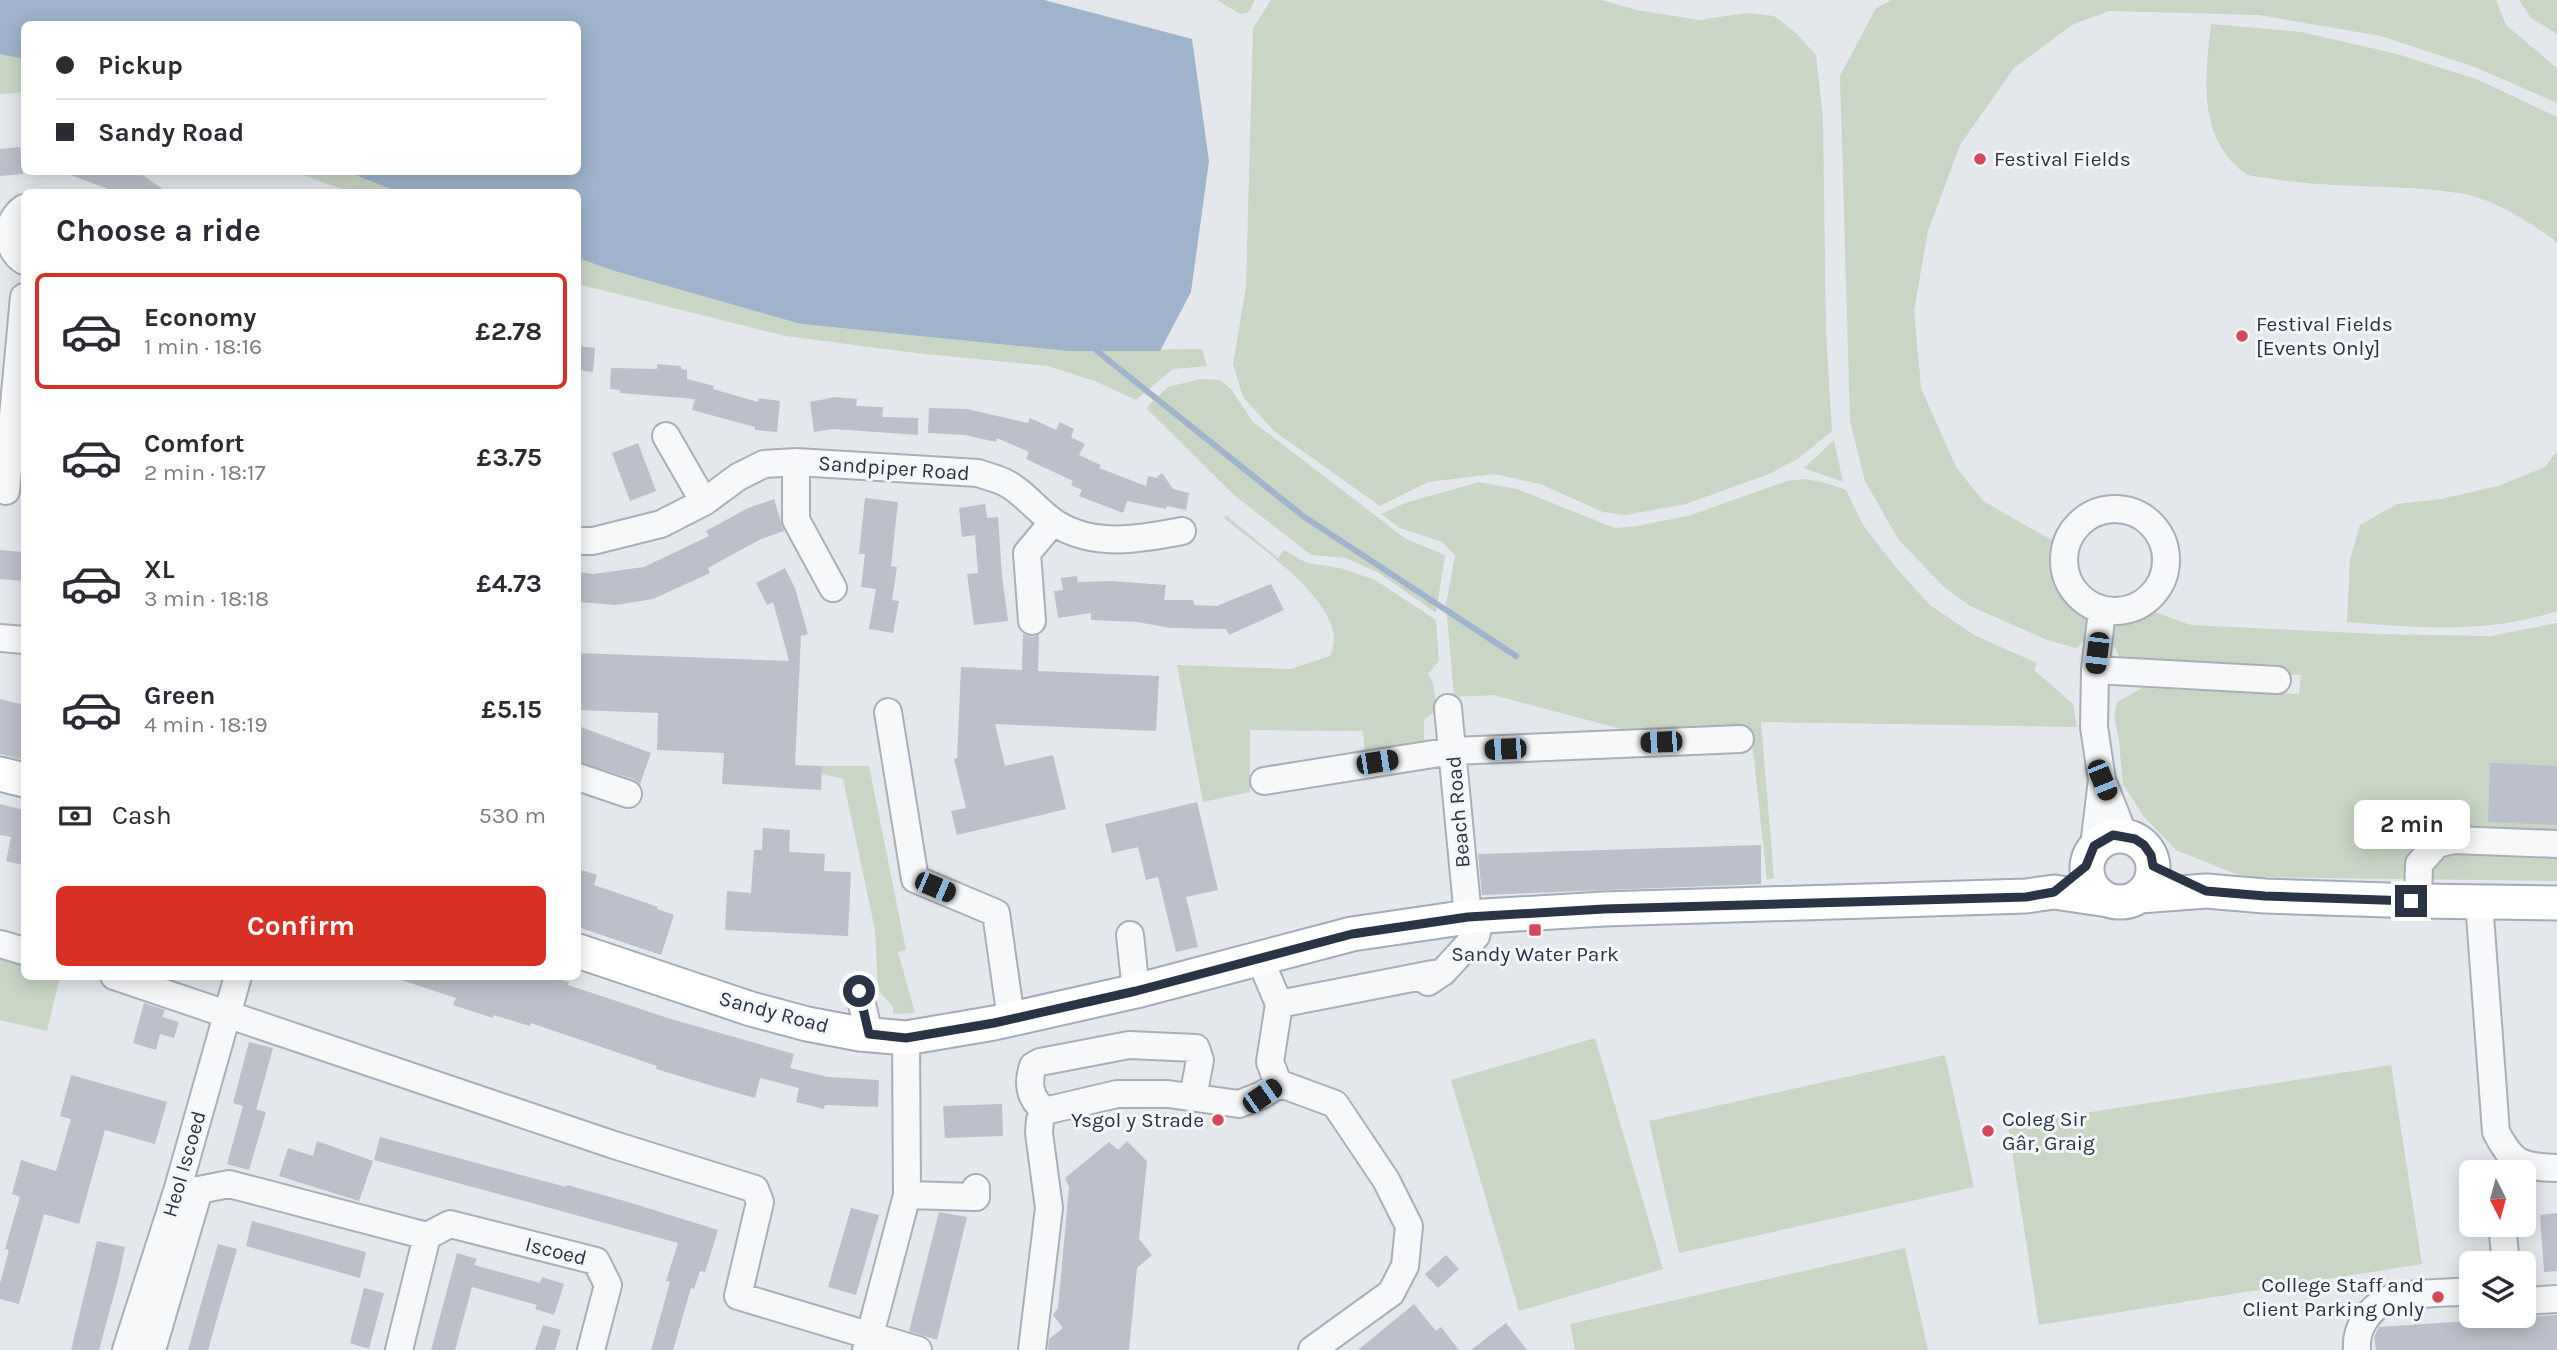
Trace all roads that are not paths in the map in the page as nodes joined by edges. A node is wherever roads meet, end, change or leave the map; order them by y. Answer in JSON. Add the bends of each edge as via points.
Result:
{"nodes":[{"id":1,"x":21,"y":211,"type":"edge"},
{"id":2,"x":21,"y":258,"type":"edge"},
{"id":3,"x":21,"y":339,"type":"edge"},
{"id":4,"x":666,"y":436,"type":"dead end"},
{"id":5,"x":796,"y":462,"type":"junction"},
{"id":6,"x":10,"y":492,"type":"edge"},
{"id":7,"x":705,"y":502,"type":"junction"},
{"id":8,"x":1053,"y":522,"type":"junction"},
{"id":9,"x":1182,"y":531,"type":"dead end"},
{"id":10,"x":581,"y":541,"type":"edge"},
{"id":11,"x":833,"y":588,"type":"dead end"},
{"id":12,"x":2102,"y":611,"type":"dead end"},
{"id":13,"x":1032,"y":621,"type":"dead end"},
{"id":14,"x":0,"y":638,"type":"edge"},
{"id":15,"x":21,"y":640,"type":"edge"},
{"id":16,"x":2095,"y":670,"type":"junction"},
{"id":17,"x":2277,"y":680,"type":"dead end"},
{"id":18,"x":1448,"y":708,"type":"dead end"},
{"id":19,"x":888,"y":712,"type":"dead end"},
{"id":20,"x":1740,"y":739,"type":"dead end"},
{"id":21,"x":1452,"y":751,"type":"junction"},
{"id":22,"x":0,"y":774,"type":"edge"},
{"id":23,"x":581,"y":778,"type":"edge"},
{"id":24,"x":21,"y":779,"type":"edge"},
{"id":25,"x":1264,"y":780,"type":"dead end"},
{"id":26,"x":628,"y":794,"type":"dead end"},
{"id":27,"x":2557,"y":845,"type":"edge"},
{"id":28,"x":2102,"y":849,"type":"junction"},
{"id":29,"x":2153,"y":866,"type":"junction"},
{"id":30,"x":2206,"y":891,"type":"junction"},
{"id":31,"x":2054,"y":892,"type":"junction"},
{"id":32,"x":2124,"y":898,"type":"junction"},
{"id":33,"x":2418,"y":901,"type":"junction"},
{"id":34,"x":2480,"y":902,"type":"junction"},
{"id":35,"x":2557,"y":903,"type":"edge"},
{"id":36,"x":1475,"y":916,"type":"junction"},
{"id":37,"x":1130,"y":934,"type":"dead end"},
{"id":38,"x":0,"y":944,"type":"edge"},
{"id":39,"x":21,"y":950,"type":"edge"},
{"id":40,"x":581,"y":952,"type":"edge"},
{"id":41,"x":1259,"y":957,"type":"junction"},
{"id":42,"x":1443,"y":972,"type":"junction"},
{"id":43,"x":126,"y":980,"type":"edge"},
{"id":44,"x":237,"y":980,"type":"edge"},
{"id":45,"x":1421,"y":987,"type":"dead end"},
{"id":46,"x":859,"y":991,"type":"dead end"},
{"id":47,"x":1136,"y":991,"type":"junction"},
{"id":48,"x":1279,"y":1004,"type":"junction"},
{"id":49,"x":228,"y":1013,"type":"junction"},
{"id":50,"x":1011,"y":1019,"type":"junction"},
{"id":51,"x":869,"y":1034,"type":"junction"},
{"id":52,"x":906,"y":1038,"type":"junction"},
{"id":53,"x":1279,"y":1084,"type":"junction"},
{"id":54,"x":1193,"y":1097,"type":"junction"},
{"id":55,"x":1045,"y":1111,"type":"junction"},
{"id":56,"x":2508,"y":1160,"type":"edge"},
{"id":57,"x":2536,"y":1167,"type":"edge"},
{"id":58,"x":2557,"y":1168,"type":"edge"},
{"id":59,"x":976,"y":1188,"type":"dead end"},
{"id":60,"x":189,"y":1189,"type":"junction"},
{"id":61,"x":907,"y":1195,"type":"junction"},
{"id":62,"x":427,"y":1236,"type":"junction"},
{"id":63,"x":2459,"y":1292,"type":"edge"},
{"id":64,"x":2557,"y":1299,"type":"edge"},
{"id":65,"x":2536,"y":1300,"type":"edge"},
{"id":66,"x":868,"y":1343,"type":"edge"},
{"id":67,"x":126,"y":1350,"type":"edge"},
{"id":68,"x":152,"y":1350,"type":"edge"},
{"id":69,"x":399,"y":1350,"type":"edge"},
{"id":70,"x":591,"y":1350,"type":"edge"},
{"id":71,"x":918,"y":1350,"type":"edge"},
{"id":72,"x":1032,"y":1350,"type":"edge"},
{"id":73,"x":1312,"y":1350,"type":"edge"},
{"id":74,"x":2357,"y":1350,"type":"edge"}],
"edges":[{"from":1,"to":2,"type":"street","via":[[10,229],[13,249]]},
{"from":3,"to":6,"type":"street"},
{"from":4,"to":7,"type":"street"},
{"from":5,"to":7,"type":"street","name":"Sandpiper Road","via":[[764,464]]},
{"from":5,"to":8,"type":"street","name":"Sandpiper Road","via":[[978,473],[1005,483]]},
{"from":5,"to":11,"type":"street","name":"Sandpiper Road","via":[[796,520]]},
{"from":7,"to":10,"type":"street","name":"Sandpiper Road","via":[[660,524]]},
{"from":8,"to":9,"type":"street","name":"Sandpiper Road","via":[[1071,532],[1115,540]]},
{"from":8,"to":13,"type":"street","via":[[1027,554]]},
{"from":12,"to":16,"type":"street"},
{"from":14,"to":15,"type":"street"},
{"from":16,"to":17,"type":"street"},
{"from":16,"to":28,"type":"street"},
{"from":18,"to":21,"type":"street","name":"Beach Road"},
{"from":19,"to":50,"type":"street","via":[[915,879],[996,913]]},
{"from":20,"to":21,"type":"street"},
{"from":21,"to":25,"type":"street"},
{"from":21,"to":36,"type":"street","name":"Beach Road"},
{"from":22,"to":24,"type":"main road"},
{"from":23,"to":26,"type":"street"},
{"from":27,"to":33,"type":"street","via":[[2454,840],[2437,844],[2419,864]]},
{"from":28,"to":29,"type":"main road","via":[[2135,839],[2151,855]]},
{"from":28,"to":31,"type":"main road"},
{"from":28,"to":32,"type":"main road","via":[[2091,887],[2098,895]]},
{"from":29,"to":30,"type":"main road","name":"Sandy Road"},
{"from":29,"to":32,"type":"main road","via":[[2147,887]]},
{"from":30,"to":32,"type":"main road","name":"Sandy Road"},
{"from":30,"to":33,"type":"main road","name":"Sandy Road"},
{"from":31,"to":32,"type":"main road","name":"Sandy Road"},
{"from":31,"to":36,"type":"main road","name":"Sandy Road","via":[[2026,897]]},
{"from":33,"to":34,"type":"main road","name":"Sandy Road"},
{"from":34,"to":35,"type":"main road","name":"Sandy Road"},
{"from":34,"to":56,"type":"street","via":[[2496,1132]]},
{"from":36,"to":41,"type":"main road","name":"Sandy Road","via":[[1352,934]]},
{"from":36,"to":42,"type":"street","via":[[1476,936]]},
{"from":37,"to":47,"type":"street"},
{"from":38,"to":39,"type":"street"},
{"from":40,"to":51,"type":"main road","name":"Sandy Road","via":[[762,1012]]},
{"from":41,"to":47,"type":"main road","name":"Sandy Road"},
{"from":41,"to":48,"type":"street"},
{"from":42,"to":45,"type":"street"},
{"from":42,"to":48,"type":"street"},
{"from":43,"to":49,"type":"street"},
{"from":44,"to":49,"type":"street","name":"Heol Iscoed"},
{"from":46,"to":51,"type":"street"},
{"from":47,"to":50,"type":"main road","name":"Sandy Road"},
{"from":48,"to":53,"type":"street","via":[[1269,1062]]},
{"from":49,"to":60,"type":"street","name":"Heol Iscoed"},
{"from":49,"to":66,"type":"street","via":[[755,1189],[760,1202],[738,1296]]},
{"from":50,"to":52,"type":"main road","name":"Sandy Road"},
{"from":51,"to":52,"type":"main road","name":"Sandy Road"},
{"from":52,"to":61,"type":"street"},
{"from":53,"to":54,"type":"street","via":[[1240,1104]]},
{"from":53,"to":73,"type":"street","via":[[1335,1104],[1386,1180],[1409,1226],[1405,1266],[1391,1293]]},
{"from":54,"to":55,"type":"street","via":[[1117,1094]]},
{"from":54,"to":55,"type":"street","via":[[1200,1060],[1196,1048],[1129,1045],[1033,1066],[1029,1085],[1035,1103]]},
{"from":55,"to":72,"type":"street","via":[[1039,1133],[1049,1208]]},
{"from":57,"to":58,"type":"street"},
{"from":59,"to":61,"type":"street","via":[[976,1197]]},
{"from":60,"to":62,"type":"street","via":[[229,1184]]},
{"from":60,"to":67,"type":"street","name":"Heol Iscoed"},
{"from":60,"to":68,"type":"street"},
{"from":61,"to":66,"type":"street"},
{"from":62,"to":69,"type":"street"},
{"from":62,"to":70,"type":"street","name":"Iscoed","via":[[450,1224],[596,1261],[608,1285]]},
{"from":63,"to":74,"type":"street","via":[[2391,1298],[2369,1312],[2356,1337]]},
{"from":64,"to":65,"type":"street"},
{"from":66,"to":71,"type":"street"}]}
